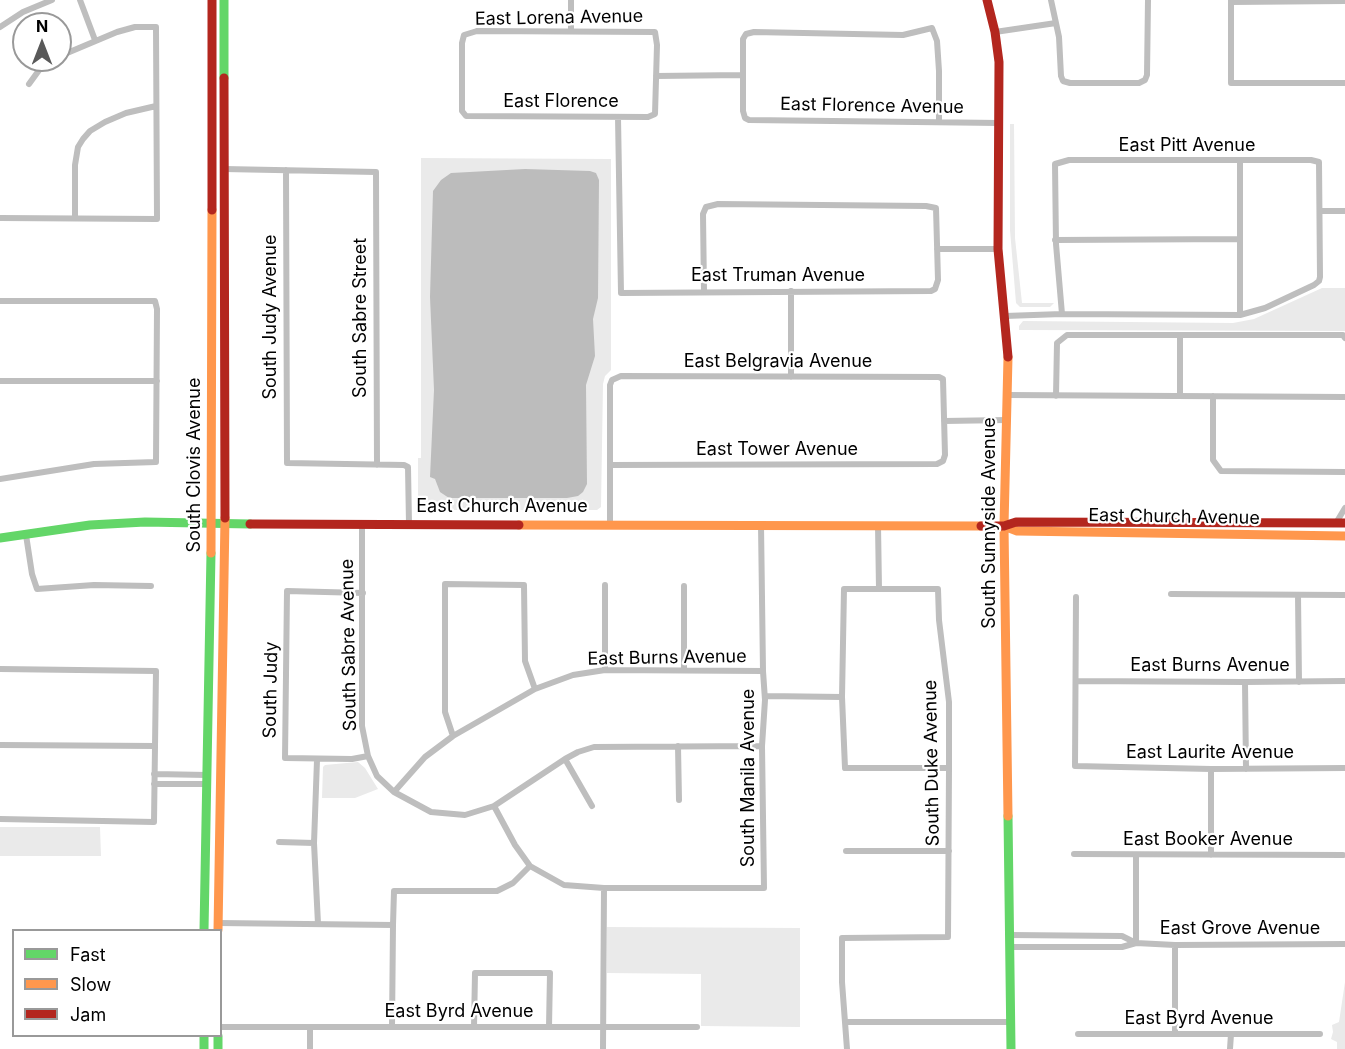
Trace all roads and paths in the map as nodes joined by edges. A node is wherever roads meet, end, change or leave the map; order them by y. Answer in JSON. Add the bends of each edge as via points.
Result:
{"nodes":[{"id":1,"x":52,"y":0,"type":"edge"},
{"id":2,"x":80,"y":0,"type":"edge"},
{"id":3,"x":212,"y":0,"type":"edge"},
{"id":4,"x":224,"y":0,"type":"edge"},
{"id":5,"x":571,"y":0,"type":"edge"},
{"id":6,"x":987,"y":0,"type":"edge"},
{"id":7,"x":1052,"y":0,"type":"edge"},
{"id":8,"x":1148,"y":0,"type":"edge"},
{"id":9,"x":1231,"y":1,"type":"edge"},
{"id":10,"x":1345,"y":1,"type":"edge"},
{"id":11,"x":1056,"y":23,"type":"junction"},
{"id":12,"x":0,"y":27,"type":"edge"},
{"id":13,"x":572,"y":31,"type":"junction"},
{"id":14,"x":995,"y":32,"type":"junction"},
{"id":15,"x":96,"y":40,"type":"junction"},
{"id":16,"x":72,"y":51,"type":"edge"},
{"id":17,"x":38,"y":72,"type":"edge"},
{"id":18,"x":743,"y":75,"type":"junction"},
{"id":19,"x":656,"y":76,"type":"junction"},
{"id":20,"x":1345,"y":83,"type":"edge"},
{"id":21,"x":29,"y":84,"type":"dead end"},
{"id":22,"x":212,"y":104,"type":"junction"},
{"id":23,"x":156,"y":106,"type":"junction"},
{"id":24,"x":466,"y":116,"type":"joint"},
{"id":25,"x":618,"y":117,"type":"junction"},
{"id":26,"x":939,"y":122,"type":"junction"},
{"id":27,"x":999,"y":123,"type":"junction"},
{"id":28,"x":1240,"y":161,"type":"junction"},
{"id":29,"x":224,"y":169,"type":"junction"},
{"id":30,"x":286,"y":170,"type":"junction"},
{"id":31,"x":1320,"y":211,"type":"junction"},
{"id":32,"x":1345,"y":211,"type":"edge"},
{"id":33,"x":0,"y":218,"type":"edge"},
{"id":34,"x":75,"y":218,"type":"junction"},
{"id":35,"x":1240,"y":239,"type":"junction"},
{"id":36,"x":1055,"y":240,"type":"junction"},
{"id":37,"x":937,"y":249,"type":"junction"},
{"id":38,"x":998,"y":249,"type":"junction"},
{"id":39,"x":704,"y":291,"type":"junction"},
{"id":40,"x":791,"y":291,"type":"junction"},
{"id":41,"x":0,"y":301,"type":"edge"},
{"id":42,"x":1062,"y":314,"type":"junction"},
{"id":43,"x":1240,"y":315,"type":"junction"},
{"id":44,"x":1005,"y":316,"type":"junction"},
{"id":45,"x":1180,"y":335,"type":"junction"},
{"id":46,"x":1345,"y":338,"type":"edge"},
{"id":47,"x":791,"y":377,"type":"junction"},
{"id":48,"x":0,"y":381,"type":"edge"},
{"id":49,"x":157,"y":381,"type":"junction"},
{"id":50,"x":1007,"y":395,"type":"junction"},
{"id":51,"x":1056,"y":396,"type":"junction"},
{"id":52,"x":1180,"y":396,"type":"junction"},
{"id":53,"x":1213,"y":396,"type":"junction"},
{"id":54,"x":1345,"y":397,"type":"edge"},
{"id":55,"x":1007,"y":420,"type":"junction"},
{"id":56,"x":944,"y":421,"type":"junction"},
{"id":57,"x":377,"y":465,"type":"junction"},
{"id":58,"x":610,"y":465,"type":"junction"},
{"id":59,"x":1345,"y":472,"type":"edge"},
{"id":60,"x":0,"y":479,"type":"edge"},
{"id":61,"x":1345,"y":508,"type":"edge"},
{"id":62,"x":362,"y":523,"type":"junction"},
{"id":63,"x":1340,"y":523,"type":"edge"},
{"id":64,"x":212,"y":524,"type":"junction"},
{"id":65,"x":225,"y":524,"type":"junction"},
{"id":66,"x":409,"y":524,"type":"junction"},
{"id":67,"x":610,"y":524,"type":"junction"},
{"id":68,"x":761,"y":525,"type":"junction"},
{"id":69,"x":878,"y":525,"type":"junction"},
{"id":70,"x":1004,"y":526,"type":"junction"},
{"id":71,"x":27,"y":535,"type":"junction"},
{"id":72,"x":1340,"y":536,"type":"edge"},
{"id":73,"x":0,"y":538,"type":"edge"},
{"id":74,"x":605,"y":585,"type":"dead end"},
{"id":75,"x":151,"y":586,"type":"dead end"},
{"id":76,"x":684,"y":586,"type":"dead end"},
{"id":77,"x":879,"y":589,"type":"junction"},
{"id":78,"x":363,"y":593,"type":"junction"},
{"id":79,"x":1171,"y":594,"type":"dead end"},
{"id":80,"x":1298,"y":595,"type":"junction"},
{"id":81,"x":1345,"y":595,"type":"edge"},
{"id":82,"x":1077,"y":597,"type":"dead end"},
{"id":83,"x":0,"y":669,"type":"edge"},
{"id":84,"x":684,"y":669,"type":"junction"},
{"id":85,"x":605,"y":670,"type":"junction"},
{"id":86,"x":763,"y":671,"type":"junction"},
{"id":87,"x":1076,"y":681,"type":"junction"},
{"id":88,"x":1345,"y":681,"type":"edge"},
{"id":89,"x":1245,"y":682,"type":"junction"},
{"id":90,"x":1299,"y":682,"type":"junction"},
{"id":91,"x":535,"y":689,"type":"junction"},
{"id":92,"x":765,"y":696,"type":"junction"},
{"id":93,"x":842,"y":697,"type":"junction"},
{"id":94,"x":453,"y":736,"type":"junction"},
{"id":95,"x":0,"y":745,"type":"edge"},
{"id":96,"x":155,"y":746,"type":"junction"},
{"id":97,"x":678,"y":746,"type":"junction"},
{"id":98,"x":762,"y":746,"type":"junction"},
{"id":99,"x":368,"y":756,"type":"junction"},
{"id":100,"x":565,"y":759,"type":"junction"},
{"id":101,"x":317,"y":760,"type":"junction"},
{"id":102,"x":950,"y":768,"type":"junction"},
{"id":103,"x":1345,"y":768,"type":"edge"},
{"id":104,"x":1211,"y":769,"type":"junction"},
{"id":105,"x":1246,"y":769,"type":"junction"},
{"id":106,"x":154,"y":774,"type":"junction"},
{"id":107,"x":206,"y":779,"type":"junction"},
{"id":108,"x":154,"y":784,"type":"junction"},
{"id":109,"x":394,"y":792,"type":"junction"},
{"id":110,"x":679,"y":800,"type":"dead end"},
{"id":111,"x":494,"y":806,"type":"junction"},
{"id":112,"x":592,"y":806,"type":"dead end"},
{"id":113,"x":0,"y":819,"type":"edge"},
{"id":114,"x":279,"y":842,"type":"dead end"},
{"id":115,"x":314,"y":843,"type":"junction"},
{"id":116,"x":846,"y":851,"type":"dead end"},
{"id":117,"x":948,"y":851,"type":"junction"},
{"id":118,"x":1074,"y":854,"type":"dead end"},
{"id":119,"x":1136,"y":855,"type":"junction"},
{"id":120,"x":1211,"y":855,"type":"junction"},
{"id":121,"x":1343,"y":855,"type":"dead end"},
{"id":122,"x":205,"y":863,"type":"junction"},
{"id":123,"x":530,"y":866,"type":"junction"},
{"id":124,"x":604,"y":888,"type":"junction"},
{"id":125,"x":318,"y":924,"type":"junction"},
{"id":126,"x":393,"y":925,"type":"junction"},
{"id":127,"x":218,"y":927,"type":"edge"},
{"id":128,"x":204,"y":929,"type":"edge"},
{"id":129,"x":1010,"y":935,"type":"junction"},
{"id":130,"x":1136,"y":943,"type":"junction"},
{"id":131,"x":1345,"y":944,"type":"edge"},
{"id":132,"x":1175,"y":945,"type":"junction"},
{"id":133,"x":1010,"y":947,"type":"junction"},
{"id":134,"x":846,"y":1022,"type":"junction"},
{"id":135,"x":1011,"y":1022,"type":"junction"},
{"id":136,"x":222,"y":1027,"type":"edge"},
{"id":137,"x":310,"y":1027,"type":"junction"},
{"id":138,"x":392,"y":1027,"type":"junction"},
{"id":139,"x":474,"y":1027,"type":"junction"},
{"id":140,"x":549,"y":1027,"type":"junction"},
{"id":141,"x":697,"y":1027,"type":"dead end"},
{"id":142,"x":602,"y":1028,"type":"junction"},
{"id":143,"x":1078,"y":1034,"type":"dead end"},
{"id":144,"x":1175,"y":1034,"type":"junction"},
{"id":145,"x":1230,"y":1034,"type":"junction"},
{"id":146,"x":1320,"y":1034,"type":"dead end"},
{"id":147,"x":310,"y":1049,"type":"edge"},
{"id":148,"x":603,"y":1049,"type":"edge"},
{"id":149,"x":847,"y":1049,"type":"edge"},
{"id":150,"x":1011,"y":1049,"type":"edge"},
{"id":151,"x":1230,"y":1049,"type":"edge"}],
"edges":[{"from":1,"to":12,"type":"street"},
{"from":2,"to":15,"type":"street"},
{"from":3,"to":22,"type":"street","name":"South Clovis Avenue"},
{"from":4,"to":29,"type":"street","name":"South Clovis Avenue"},
{"from":5,"to":13,"type":"street"},
{"from":6,"to":14,"type":"street","name":"South Sunnyside Avenue"},
{"from":7,"to":11,"type":"street"},
{"from":8,"to":11,"type":"street","via":[[1147,75],[1138,83],[1063,81]]},
{"from":9,"to":10,"type":"street"},
{"from":9,"to":20,"type":"street","via":[[1231,83]]},
{"from":11,"to":14,"type":"street"},
{"from":13,"to":19,"type":"street","name":"East Lorena Avenue","via":[[655,32]]},
{"from":13,"to":24,"type":"street","name":"East Lorena Avenue","via":[[477,31],[464,35],[462,111]]},
{"from":14,"to":27,"type":"street","name":"South Sunnyside Avenue"},
{"from":15,"to":16,"type":"street"},
{"from":15,"to":23,"type":"street","via":[[135,27],[156,27]]},
{"from":17,"to":21,"type":"street"},
{"from":18,"to":19,"type":"street"},
{"from":18,"to":26,"type":"street","name":"East Florence Avenue","via":[[743,111],[749,120]]},
{"from":18,"to":26,"type":"street","via":[[743,39],[754,32],[903,35],[932,28],[937,41]]},
{"from":19,"to":25,"type":"street","name":"East Florence","via":[[655,114]]},
{"from":22,"to":29,"type":"street","via":[[218,165]]},
{"from":22,"to":64,"type":"street","name":"South Clovis Avenue"},
{"from":23,"to":34,"type":"street","via":[[105,122],[83,139],[75,165]]},
{"from":23,"to":34,"type":"street","via":[[157,219]]},
{"from":24,"to":25,"type":"street","name":"East Florence"},
{"from":25,"to":39,"type":"street","name":"East Truman Avenue","via":[[621,293]]},
{"from":26,"to":27,"type":"street","name":"East Florence Avenue"},
{"from":27,"to":38,"type":"street","name":"South Sunnyside Avenue"},
{"from":28,"to":31,"type":"street","name":"East Pitt Avenue","via":[[1319,162]]},
{"from":28,"to":35,"type":"street"},
{"from":28,"to":36,"type":"street","name":"East Pitt Avenue","via":[[1069,160],[1055,164]]},
{"from":29,"to":30,"type":"street"},
{"from":29,"to":65,"type":"street","name":"South Clovis Avenue"},
{"from":30,"to":57,"type":"street","name":"South Sabre Street","via":[[376,172]]},
{"from":30,"to":57,"type":"street","name":"South Judy Avenue","via":[[287,463]]},
{"from":31,"to":32,"type":"street"},
{"from":31,"to":43,"type":"street","via":[[1319,282],[1265,308]]},
{"from":33,"to":34,"type":"street"},
{"from":35,"to":36,"type":"street"},
{"from":35,"to":43,"type":"street"},
{"from":36,"to":42,"type":"street"},
{"from":37,"to":38,"type":"street"},
{"from":37,"to":39,"type":"street","via":[[936,208],[718,204],[705,207],[703,214]]},
{"from":37,"to":40,"type":"street","name":"East Truman Avenue","via":[[935,289]]},
{"from":38,"to":44,"type":"street","name":"South Sunnyside Avenue"},
{"from":39,"to":40,"type":"street","name":"East Truman Avenue"},
{"from":40,"to":47,"type":"street"},
{"from":41,"to":49,"type":"street","via":[[155,301]]},
{"from":42,"to":43,"type":"street"},
{"from":42,"to":44,"type":"street"},
{"from":44,"to":50,"type":"street","name":"South Sunnyside Avenue"},
{"from":45,"to":46,"type":"street"},
{"from":45,"to":51,"type":"street","via":[[1067,335],[1057,343]]},
{"from":45,"to":52,"type":"street"},
{"from":47,"to":56,"type":"street","name":"East Belgravia Avenue","via":[[939,377],[943,380]]},
{"from":47,"to":58,"type":"street","name":"East Belgravia Avenue","via":[[621,376],[612,380]]},
{"from":48,"to":49,"type":"street"},
{"from":49,"to":60,"type":"street","via":[[156,462],[94,464]]},
{"from":50,"to":51,"type":"street"},
{"from":50,"to":55,"type":"street","name":"South Sunnyside Avenue"},
{"from":51,"to":52,"type":"street"},
{"from":52,"to":53,"type":"street"},
{"from":53,"to":54,"type":"street"},
{"from":53,"to":59,"type":"street","via":[[1213,460],[1221,471]]},
{"from":55,"to":56,"type":"street"},
{"from":55,"to":70,"type":"street","name":"South Sunnyside Avenue"},
{"from":56,"to":58,"type":"street","name":"East Tower Avenue","via":[[945,455],[937,464]]},
{"from":57,"to":66,"type":"street","via":[[408,467]]},
{"from":58,"to":67,"type":"street"},
{"from":61,"to":63,"type":"street"},
{"from":62,"to":65,"type":"street","name":"East Church Avenue"},
{"from":62,"to":66,"type":"street","name":"East Church Avenue"},
{"from":62,"to":78,"type":"street","name":"South Sabre Avenue"},
{"from":63,"to":70,"type":"street","name":"East Church Avenue","via":[[1016,522]]},
{"from":63,"to":72,"type":"street"},
{"from":64,"to":65,"type":"street","name":"East Church Avenue"},
{"from":64,"to":71,"type":"street","name":"East Church Avenue","via":[[127,522]]},
{"from":64,"to":107,"type":"street","name":"South Clovis Avenue"},
{"from":65,"to":127,"type":"street","name":"South Clovis Avenue"},
{"from":66,"to":67,"type":"street","name":"East Church Avenue"},
{"from":67,"to":68,"type":"street","name":"East Church Avenue"},
{"from":68,"to":69,"type":"street","name":"East Church Avenue"},
{"from":68,"to":86,"type":"street","name":"South Manila Avenue"},
{"from":69,"to":70,"type":"street","name":"East Church Avenue"},
{"from":69,"to":77,"type":"street"},
{"from":70,"to":72,"type":"street","name":"East Church Avenue","via":[[1017,531]]},
{"from":70,"to":129,"type":"street","name":"South Sunnyside Avenue"},
{"from":71,"to":73,"type":"street","name":"East Church Avenue"},
{"from":71,"to":75,"type":"street","via":[[37,589]]},
{"from":74,"to":85,"type":"street"},
{"from":76,"to":84,"type":"street"},
{"from":77,"to":93,"type":"street","via":[[844,589]]},
{"from":77,"to":102,"type":"street","name":"South Duke Avenue","via":[[938,589],[950,702]]},
{"from":78,"to":99,"type":"street","name":"South Sabre Avenue","via":[[362,726]]},
{"from":78,"to":101,"type":"street","name":"South Judy","via":[[287,591],[285,758]]},
{"from":79,"to":80,"type":"street"},
{"from":80,"to":81,"type":"street"},
{"from":80,"to":90,"type":"street"},
{"from":82,"to":87,"type":"street"},
{"from":83,"to":96,"type":"street","via":[[156,671]]},
{"from":84,"to":85,"type":"street","name":"East Burns Avenue"},
{"from":84,"to":86,"type":"street","name":"East Burns Avenue"},
{"from":85,"to":91,"type":"street","name":"East Burns Avenue","via":[[573,675]]},
{"from":86,"to":92,"type":"street","name":"South Manila Avenue"},
{"from":87,"to":89,"type":"street","name":"East Burns Avenue"},
{"from":87,"to":104,"type":"street","name":"East Laurite Avenue","via":[[1075,766]]},
{"from":88,"to":90,"type":"street","name":"East Burns Avenue"},
{"from":89,"to":90,"type":"street","name":"East Burns Avenue"},
{"from":89,"to":105,"type":"street"},
{"from":91,"to":94,"type":"street","name":"East Burns Avenue"},
{"from":91,"to":94,"type":"street","via":[[525,661],[524,585],[445,584],[445,712]]},
{"from":92,"to":93,"type":"street"},
{"from":92,"to":98,"type":"street","name":"South Manila Avenue"},
{"from":93,"to":102,"type":"street","via":[[845,768]]},
{"from":94,"to":109,"type":"street","name":"East Burns Avenue","via":[[425,758]]},
{"from":95,"to":96,"type":"street"},
{"from":96,"to":106,"type":"street"},
{"from":97,"to":98,"type":"street"},
{"from":97,"to":100,"type":"street","via":[[594,747]]},
{"from":97,"to":110,"type":"street"},
{"from":98,"to":124,"type":"street","name":"South Manila Avenue","via":[[764,888]]},
{"from":99,"to":101,"type":"street"},
{"from":99,"to":109,"type":"street","name":"South Sabre Avenue","via":[[377,776]]},
{"from":100,"to":111,"type":"street"},
{"from":100,"to":112,"type":"street"},
{"from":101,"to":115,"type":"street"},
{"from":102,"to":117,"type":"street","name":"South Duke Avenue"},
{"from":103,"to":105,"type":"street","name":"East Laurite Avenue"},
{"from":104,"to":105,"type":"street","name":"East Laurite Avenue"},
{"from":104,"to":120,"type":"street"},
{"from":106,"to":107,"type":"street"},
{"from":106,"to":108,"type":"street"},
{"from":107,"to":108,"type":"street"},
{"from":107,"to":122,"type":"street","name":"South Clovis Avenue"},
{"from":108,"to":113,"type":"street","via":[[154,822]]},
{"from":109,"to":111,"type":"street","via":[[431,812],[465,815]]},
{"from":111,"to":123,"type":"street"},
{"from":114,"to":115,"type":"street"},
{"from":115,"to":125,"type":"street"},
{"from":116,"to":117,"type":"street"},
{"from":117,"to":134,"type":"street","name":"South Duke Avenue","via":[[948,937],[842,938]]},
{"from":118,"to":119,"type":"street","name":"East Booker Avenue"},
{"from":119,"to":120,"type":"street","name":"East Booker Avenue"},
{"from":119,"to":130,"type":"street"},
{"from":120,"to":121,"type":"street","name":"East Booker Avenue"},
{"from":122,"to":127,"type":"street","via":[[211,874],[211,916]]},
{"from":122,"to":128,"type":"street","name":"South Clovis Avenue"},
{"from":123,"to":124,"type":"street","via":[[564,885]]},
{"from":123,"to":126,"type":"street","via":[[513,883],[497,891],[394,891]]},
{"from":124,"to":142,"type":"street"},
{"from":125,"to":126,"type":"street"},
{"from":125,"to":127,"type":"street"},
{"from":126,"to":138,"type":"street"},
{"from":129,"to":130,"type":"street","name":"East Grove Avenue","via":[[1122,936]]},
{"from":129,"to":133,"type":"street","name":"South Sunnyside Avenue"},
{"from":130,"to":132,"type":"street","name":"East Grove Avenue"},
{"from":130,"to":133,"type":"street","name":"East Grove Avenue","via":[[1122,947]]},
{"from":131,"to":132,"type":"street","name":"East Grove Avenue"},
{"from":132,"to":144,"type":"street"},
{"from":133,"to":135,"type":"street","name":"South Sunnyside Avenue"},
{"from":134,"to":135,"type":"street"},
{"from":134,"to":149,"type":"street"},
{"from":135,"to":150,"type":"street","name":"South Sunnyside Avenue"},
{"from":136,"to":137,"type":"street","name":"East Byrd Avenue"},
{"from":137,"to":138,"type":"street","name":"East Byrd Avenue"},
{"from":137,"to":147,"type":"street"},
{"from":138,"to":139,"type":"street","name":"East Byrd Avenue"},
{"from":139,"to":140,"type":"street","name":"East Byrd Avenue"},
{"from":139,"to":140,"type":"street","via":[[475,972],[550,973]]},
{"from":140,"to":142,"type":"street","name":"East Byrd Avenue"},
{"from":141,"to":142,"type":"street","name":"East Byrd Avenue"},
{"from":142,"to":148,"type":"street"},
{"from":143,"to":144,"type":"street","name":"East Byrd Avenue"},
{"from":144,"to":145,"type":"street","name":"East Byrd Avenue"},
{"from":145,"to":146,"type":"street","name":"East Byrd Avenue"},
{"from":145,"to":151,"type":"street"}]}
